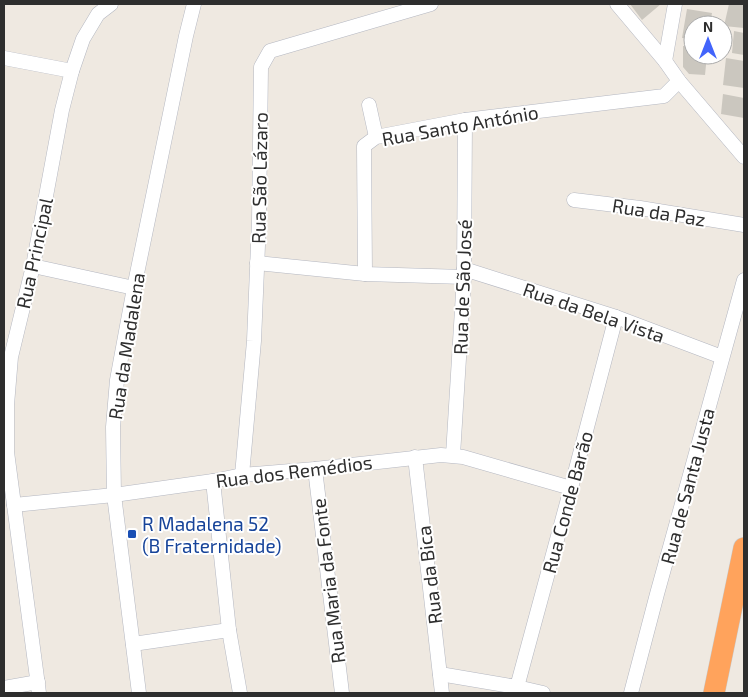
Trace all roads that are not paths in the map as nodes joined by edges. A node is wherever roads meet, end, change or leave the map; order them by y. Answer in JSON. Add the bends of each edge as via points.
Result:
{"nodes":[{"id":1,"x":111,"y":4,"type":"edge"},
{"id":2,"x":194,"y":4,"type":"edge"},
{"id":3,"x":431,"y":4,"type":"edge"},
{"id":4,"x":617,"y":4,"type":"edge"},
{"id":5,"x":675,"y":4,"type":"edge"},
{"id":6,"x":4,"y":58,"type":"edge"},
{"id":7,"x":665,"y":61,"type":"junction"},
{"id":8,"x":72,"y":71,"type":"junction"},
{"id":9,"x":679,"y":81,"type":"junction"},
{"id":10,"x":369,"y":105,"type":"dead end"},
{"id":11,"x":465,"y":120,"type":"junction"},
{"id":12,"x":376,"y":137,"type":"junction"},
{"id":13,"x":744,"y":157,"type":"edge"},
{"id":14,"x":574,"y":200,"type":"dead end"},
{"id":15,"x":744,"y":225,"type":"edge"},
{"id":16,"x":257,"y":263,"type":"junction"},
{"id":17,"x":33,"y":266,"type":"junction"},
{"id":18,"x":464,"y":273,"type":"junction"},
{"id":19,"x":365,"y":274,"type":"junction"},
{"id":20,"x":744,"y":280,"type":"edge"},
{"id":21,"x":134,"y":288,"type":"junction"},
{"id":22,"x":616,"y":317,"type":"junction"},
{"id":23,"x":722,"y":358,"type":"junction"},
{"id":24,"x":6,"y":453,"type":"edge"},
{"id":25,"x":453,"y":455,"type":"junction"},
{"id":26,"x":415,"y":457,"type":"junction"},
{"id":27,"x":314,"y":469,"type":"junction"},
{"id":28,"x":242,"y":475,"type":"junction"},
{"id":29,"x":213,"y":481,"type":"junction"},
{"id":30,"x":571,"y":488,"type":"junction"},
{"id":31,"x":114,"y":495,"type":"junction"},
{"id":32,"x":14,"y":504,"type":"junction"},
{"id":33,"x":744,"y":548,"type":"edge"},
{"id":34,"x":229,"y":630,"type":"junction"},
{"id":35,"x":133,"y":644,"type":"junction"},
{"id":36,"x":440,"y":674,"type":"junction"},
{"id":37,"x":517,"y":687,"type":"junction"},
{"id":38,"x":4,"y":688,"type":"edge"},
{"id":39,"x":39,"y":688,"type":"edge"},
{"id":40,"x":139,"y":693,"type":"edge"},
{"id":41,"x":240,"y":693,"type":"edge"},
{"id":42,"x":342,"y":693,"type":"edge"},
{"id":43,"x":442,"y":693,"type":"edge"},
{"id":44,"x":543,"y":693,"type":"edge"},
{"id":45,"x":631,"y":693,"type":"edge"},
{"id":46,"x":714,"y":693,"type":"edge"}],
"edges":[{"from":1,"to":8,"type":"street","name":"Rua Principal","via":[[98,14],[83,39]]},
{"from":2,"to":21,"type":"street","name":"Rua da Madalena"},
{"from":3,"to":16,"type":"street","name":"Rua São Lázaro","via":[[270,50],[261,66]]},
{"from":4,"to":7,"type":"street"},
{"from":5,"to":7,"type":"street"},
{"from":6,"to":8,"type":"street"},
{"from":7,"to":9,"type":"street"},
{"from":8,"to":17,"type":"street","name":"Rua Principal"},
{"from":9,"to":11,"type":"street","name":"Rua Santo António","via":[[664,96]]},
{"from":9,"to":13,"type":"street"},
{"from":10,"to":12,"type":"street"},
{"from":11,"to":12,"type":"street","name":"Rua Santo António"},
{"from":11,"to":18,"type":"street","name":"Rua de São José"},
{"from":12,"to":19,"type":"street","name":"Rua Santo António","via":[[364,146]]},
{"from":14,"to":15,"type":"street","name":"Rua da Paz"},
{"from":16,"to":19,"type":"street","name":"Rua da Bela Vista"},
{"from":16,"to":28,"type":"street","name":"Rua São Lázaro","via":[[254,342]]},
{"from":17,"to":21,"type":"street"},
{"from":17,"to":24,"type":"street","name":"Rua Principal","via":[[11,357]]},
{"from":18,"to":19,"type":"street","name":"Rua da Bela Vista"},
{"from":18,"to":22,"type":"street","name":"Rua da Bela Vista"},
{"from":18,"to":25,"type":"street","name":"Rua de São José"},
{"from":20,"to":23,"type":"street","name":"Rua de Santa Justa"},
{"from":21,"to":31,"type":"street","name":"Rua da Madalena","via":[[117,380],[113,427]]},
{"from":22,"to":23,"type":"street","name":"Rua da Bela Vista"},
{"from":22,"to":30,"type":"street","name":"Rua Conde Barão"},
{"from":23,"to":45,"type":"street","name":"Rua de Santa Justa"},
{"from":24,"to":32,"type":"street","name":"Rua Principal"},
{"from":25,"to":26,"type":"street","name":"Rua dos Remédios"},
{"from":25,"to":30,"type":"street","name":"Rua dos Remédios"},
{"from":26,"to":27,"type":"street","name":"Rua dos Remédios"},
{"from":26,"to":36,"type":"street","name":"Rua da Bica"},
{"from":27,"to":28,"type":"street","name":"Rua dos Remédios"},
{"from":27,"to":42,"type":"street","name":"Rua Maria da Fonte"},
{"from":28,"to":29,"type":"street","name":"Rua dos Remédios"},
{"from":29,"to":31,"type":"street","name":"Rua dos Remédios"},
{"from":29,"to":34,"type":"street"},
{"from":30,"to":37,"type":"street","name":"Rua Conde Barão"},
{"from":31,"to":32,"type":"street","name":"Rua dos Remédios"},
{"from":31,"to":35,"type":"street","name":"Rua da Madalena"},
{"from":32,"to":39,"type":"street","name":"Rua Principal"},
{"from":33,"to":46,"type":"highway"},
{"from":34,"to":35,"type":"street"},
{"from":34,"to":41,"type":"street"},
{"from":35,"to":40,"type":"street","name":"Rua da Madalena"},
{"from":36,"to":37,"type":"street"},
{"from":36,"to":43,"type":"street","name":"Rua da Bica"},
{"from":37,"to":44,"type":"street"},
{"from":38,"to":39,"type":"street"}]}
